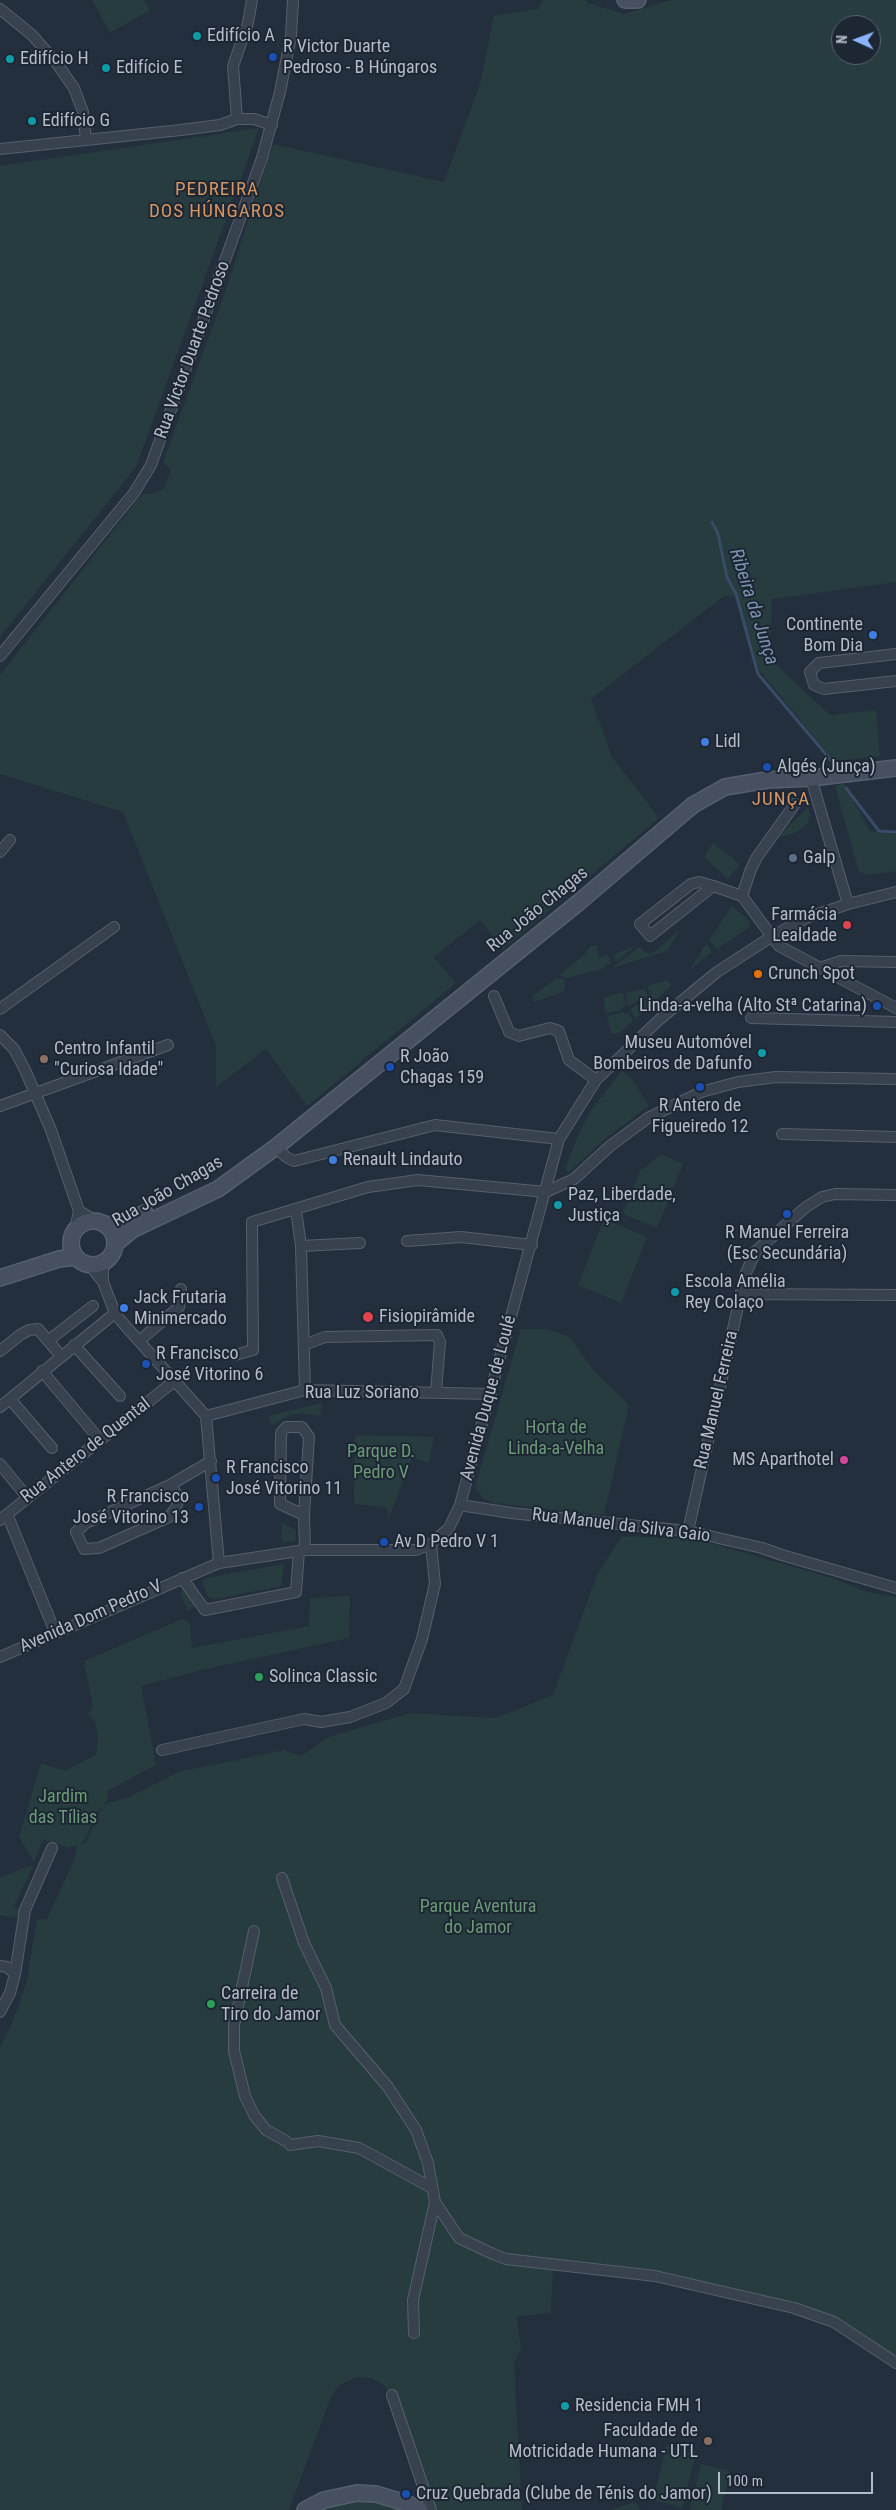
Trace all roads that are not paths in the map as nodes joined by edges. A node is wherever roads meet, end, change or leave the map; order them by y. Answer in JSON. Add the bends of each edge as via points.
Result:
{"nodes":[{"id":1,"x":252,"y":0,"type":"edge"},
{"id":2,"x":293,"y":0,"type":"edge"},
{"id":3,"x":625,"y":0,"type":"edge"},
{"id":4,"x":638,"y":0,"type":"edge"},
{"id":5,"x":0,"y":9,"type":"edge"},
{"id":6,"x":237,"y":119,"type":"junction"},
{"id":7,"x":272,"y":125,"type":"junction"},
{"id":8,"x":86,"y":139,"type":"junction"},
{"id":9,"x":0,"y":149,"type":"edge"},
{"id":10,"x":896,"y":654,"type":"edge"},
{"id":11,"x":0,"y":656,"type":"edge"},
{"id":12,"x":896,"y":681,"type":"edge"},
{"id":13,"x":896,"y":768,"type":"edge"},
{"id":14,"x":811,"y":778,"type":"junction"},
{"id":15,"x":795,"y":804,"type":"dead end"},
{"id":16,"x":10,"y":840,"type":"dead end"},
{"id":17,"x":0,"y":852,"type":"edge"},
{"id":18,"x":713,"y":886,"type":"junction"},
{"id":19,"x":896,"y":892,"type":"edge"},
{"id":20,"x":742,"y":896,"type":"junction"},
{"id":21,"x":848,"y":904,"type":"junction"},
{"id":22,"x":114,"y":927,"type":"dead end"},
{"id":23,"x":771,"y":936,"type":"junction"},
{"id":24,"x":896,"y":962,"type":"edge"},
{"id":25,"x":820,"y":968,"type":"junction"},
{"id":26,"x":494,"y":996,"type":"dead end"},
{"id":27,"x":896,"y":1008,"type":"edge"},
{"id":28,"x":0,"y":1009,"type":"edge"},
{"id":29,"x":751,"y":1018,"type":"dead end"},
{"id":30,"x":896,"y":1022,"type":"edge"},
{"id":31,"x":0,"y":1035,"type":"edge"},
{"id":32,"x":168,"y":1045,"type":"dead end"},
{"id":33,"x":896,"y":1079,"type":"edge"},
{"id":34,"x":596,"y":1080,"type":"junction"},
{"id":35,"x":36,"y":1093,"type":"junction"},
{"id":36,"x":0,"y":1106,"type":"edge"},
{"id":37,"x":782,"y":1134,"type":"dead end"},
{"id":38,"x":896,"y":1137,"type":"edge"},
{"id":39,"x":559,"y":1139,"type":"junction"},
{"id":40,"x":276,"y":1148,"type":"junction"},
{"id":41,"x":240,"y":1171,"type":"junction"},
{"id":42,"x":546,"y":1192,"type":"junction"},
{"id":43,"x":896,"y":1195,"type":"edge"},
{"id":44,"x":296,"y":1210,"type":"junction"},
{"id":45,"x":79,"y":1211,"type":"junction"},
{"id":46,"x":100,"y":1223,"type":"junction"},
{"id":47,"x":407,"y":1241,"type":"dead end"},
{"id":48,"x":360,"y":1243,"type":"dead end"},
{"id":49,"x":115,"y":1244,"type":"junction"},
{"id":50,"x":532,"y":1245,"type":"junction"},
{"id":51,"x":301,"y":1246,"type":"junction"},
{"id":52,"x":83,"y":1251,"type":"junction"},
{"id":53,"x":4,"y":1277,"type":"edge"},
{"id":54,"x":103,"y":1282,"type":"junction"},
{"id":55,"x":181,"y":1289,"type":"dead end"},
{"id":56,"x":741,"y":1294,"type":"junction"},
{"id":57,"x":896,"y":1295,"type":"edge"},
{"id":58,"x":93,"y":1306,"type":"dead end"},
{"id":59,"x":115,"y":1312,"type":"junction"},
{"id":60,"x":49,"y":1340,"type":"junction"},
{"id":61,"x":139,"y":1341,"type":"junction"},
{"id":62,"x":74,"y":1345,"type":"junction"},
{"id":63,"x":304,"y":1345,"type":"junction"},
{"id":64,"x":0,"y":1351,"type":"edge"},
{"id":65,"x":236,"y":1355,"type":"dead end"},
{"id":66,"x":61,"y":1356,"type":"junction"},
{"id":67,"x":42,"y":1372,"type":"junction"},
{"id":68,"x":173,"y":1382,"type":"junction"},
{"id":69,"x":305,"y":1390,"type":"junction"},
{"id":70,"x":436,"y":1393,"type":"junction"},
{"id":71,"x":491,"y":1394,"type":"junction"},
{"id":72,"x":120,"y":1396,"type":"dead end"},
{"id":73,"x":10,"y":1399,"type":"junction"},
{"id":74,"x":0,"y":1407,"type":"edge"},
{"id":75,"x":206,"y":1416,"type":"junction"},
{"id":76,"x":100,"y":1440,"type":"junction"},
{"id":77,"x":52,"y":1448,"type":"dead end"},
{"id":78,"x":211,"y":1461,"type":"junction"},
{"id":79,"x":0,"y":1464,"type":"edge"},
{"id":80,"x":170,"y":1485,"type":"junction"},
{"id":81,"x":26,"y":1497,"type":"junction"},
{"id":82,"x":460,"y":1505,"type":"junction"},
{"id":83,"x":304,"y":1515,"type":"junction"},
{"id":84,"x":4,"y":1517,"type":"edge"},
{"id":85,"x":688,"y":1531,"type":"junction"},
{"id":86,"x":431,"y":1544,"type":"junction"},
{"id":87,"x":302,"y":1551,"type":"junction"},
{"id":88,"x":219,"y":1563,"type":"junction"},
{"id":89,"x":182,"y":1578,"type":"junction"},
{"id":90,"x":896,"y":1588,"type":"edge"},
{"id":91,"x":55,"y":1632,"type":"junction"},
{"id":92,"x":0,"y":1657,"type":"edge"},
{"id":93,"x":162,"y":1750,"type":"dead end"},
{"id":94,"x":52,"y":1848,"type":"dead end"},
{"id":95,"x":282,"y":1878,"type":"dead end"},
{"id":96,"x":254,"y":1931,"type":"dead end"},
{"id":97,"x":0,"y":1966,"type":"edge"},
{"id":98,"x":15,"y":1974,"type":"junction"},
{"id":99,"x":0,"y":2012,"type":"edge"},
{"id":100,"x":432,"y":2188,"type":"junction"},
{"id":101,"x":435,"y":2202,"type":"junction"},
{"id":102,"x":414,"y":2333,"type":"dead end"},
{"id":103,"x":896,"y":2363,"type":"edge"},
{"id":104,"x":392,"y":2395,"type":"dead end"},
{"id":105,"x":305,"y":2510,"type":"edge"},
{"id":106,"x":420,"y":2510,"type":"edge"},
{"id":107,"x":431,"y":2510,"type":"edge"}],
"edges":[{"from":1,"to":6,"type":"street","via":[[248,23],[233,66]]},
{"from":2,"to":7,"type":"street","name":"Rua Victor Duarte Pedroso","via":[[290,36]]},
{"from":3,"to":4,"type":"street"},
{"from":5,"to":8,"type":"street","via":[[32,35],[74,88],[83,112]]},
{"from":6,"to":7,"type":"street","via":[[254,119]]},
{"from":6,"to":8,"type":"street","via":[[210,126]]},
{"from":7,"to":11,"type":"street","name":"Rua Victor Duarte Pedroso","via":[[238,228],[147,474]]},
{"from":8,"to":9,"type":"street"},
{"from":10,"to":12,"type":"street","via":[[819,663],[810,672],[814,685],[824,689]]},
{"from":13,"to":14,"type":"street","name":"Rua João Chagas"},
{"from":14,"to":21,"type":"street"},
{"from":14,"to":40,"type":"street","name":"Rua João Chagas","via":[[767,780],[725,787],[693,804],[578,903]]},
{"from":15,"to":20,"type":"street","via":[[757,857]]},
{"from":16,"to":17,"type":"street"},
{"from":18,"to":18,"type":"street","via":[[699,882],[691,884],[640,924],[650,936]]},
{"from":18,"to":20,"type":"street"},
{"from":19,"to":21,"type":"street","name":"Avenida Duque de Loulé"},
{"from":20,"to":23,"type":"street"},
{"from":21,"to":23,"type":"street","name":"Avenida Duque de Loulé","via":[[806,918]]},
{"from":22,"to":28,"type":"street"},
{"from":23,"to":25,"type":"street","via":[[785,950]]},
{"from":23,"to":34,"type":"street","name":"Avenida Duque de Loulé","via":[[717,972],[667,1013]]},
{"from":24,"to":25,"type":"street","via":[[841,961]]},
{"from":25,"to":27,"type":"street"},
{"from":26,"to":34,"type":"street","via":[[509,1032],[519,1036],[550,1028],[559,1031],[570,1060]]},
{"from":29,"to":30,"type":"street"},
{"from":31,"to":35,"type":"street","via":[[14,1049]]},
{"from":32,"to":35,"type":"street"},
{"from":33,"to":42,"type":"street","via":[[776,1077],[738,1082],[701,1092],[648,1118],[610,1146],[574,1179]]},
{"from":34,"to":39,"type":"street","name":"Avenida Duque de Loulé"},
{"from":35,"to":36,"type":"street"},
{"from":35,"to":45,"type":"street"},
{"from":37,"to":38,"type":"street"},
{"from":39,"to":40,"type":"street","via":[[435,1125],[294,1161]]},
{"from":39,"to":42,"type":"street","name":"Avenida Duque de Loulé"},
{"from":40,"to":41,"type":"street","name":"Rua João Chagas"},
{"from":41,"to":46,"type":"street","name":"Rua João Chagas","via":[[130,1221]]},
{"from":41,"to":49,"type":"street","name":"Rua João Chagas","via":[[218,1189],[132,1230]]},
{"from":42,"to":44,"type":"street","via":[[418,1180],[368,1187]]},
{"from":42,"to":50,"type":"street","name":"Avenida Duque de Loulé"},
{"from":43,"to":56,"type":"street","name":"Rua Manuel Ferreira","via":[[835,1194],[814,1202],[756,1251],[749,1261]]},
{"from":44,"to":51,"type":"street"},
{"from":44,"to":65,"type":"street","via":[[252,1222],[253,1350]]},
{"from":45,"to":46,"type":"street"},
{"from":45,"to":52,"type":"street"},
{"from":46,"to":49,"type":"street","via":[[112,1230]]},
{"from":46,"to":52,"type":"street","name":"Rua João Chagas","via":[[80,1225]]},
{"from":47,"to":50,"type":"street","via":[[461,1237]]},
{"from":48,"to":51,"type":"street"},
{"from":49,"to":52,"type":"street","name":"Rua João Chagas","via":[[109,1258]]},
{"from":50,"to":71,"type":"street","name":"Avenida Duque de Loulé"},
{"from":51,"to":63,"type":"street"},
{"from":52,"to":53,"type":"street","name":"Rua João Chagas"},
{"from":52,"to":54,"type":"street"},
{"from":52,"to":54,"type":"street"},
{"from":54,"to":59,"type":"street"},
{"from":55,"to":61,"type":"street","via":[[179,1307]]},
{"from":56,"to":57,"type":"street"},
{"from":56,"to":85,"type":"street","name":"Rua Manuel Ferreira"},
{"from":58,"to":60,"type":"street"},
{"from":59,"to":61,"type":"street"},
{"from":59,"to":62,"type":"street"},
{"from":60,"to":64,"type":"street","via":[[38,1329],[29,1330]]},
{"from":60,"to":66,"type":"street"},
{"from":61,"to":68,"type":"street"},
{"from":62,"to":66,"type":"street"},
{"from":62,"to":72,"type":"street"},
{"from":63,"to":69,"type":"street"},
{"from":63,"to":70,"type":"street","via":[[326,1337],[436,1335],[440,1342]]},
{"from":66,"to":67,"type":"street"},
{"from":67,"to":73,"type":"street"},
{"from":67,"to":76,"type":"street"},
{"from":68,"to":75,"type":"street"},
{"from":68,"to":76,"type":"street","name":"Rua Antero de Quental"},
{"from":69,"to":70,"type":"street","name":"Rua Luz Soriano"},
{"from":69,"to":75,"type":"street","name":"Rua Luz Soriano"},
{"from":70,"to":71,"type":"street","name":"Rua Luz Soriano"},
{"from":71,"to":82,"type":"street","name":"Avenida Duque de Loulé"},
{"from":73,"to":74,"type":"street"},
{"from":73,"to":77,"type":"street"},
{"from":75,"to":78,"type":"street"},
{"from":76,"to":81,"type":"street","name":"Rua Antero de Quental"},
{"from":78,"to":80,"type":"street"},
{"from":78,"to":88,"type":"street"},
{"from":79,"to":81,"type":"street"},
{"from":80,"to":80,"type":"street","via":[[86,1523],[76,1532],[84,1549],[99,1548],[169,1517],[179,1497]]},
{"from":81,"to":84,"type":"street","name":"Rua Antero de Quental"},
{"from":82,"to":85,"type":"street","name":"Rua Manuel da Silva Gaio"},
{"from":82,"to":86,"type":"street","name":"Avenida Duque de Loulé","via":[[450,1528]]},
{"from":83,"to":83,"type":"street","via":[[309,1437],[302,1427],[286,1427],[281,1433],[280,1504]]},
{"from":83,"to":87,"type":"street"},
{"from":84,"to":91,"type":"street"},
{"from":85,"to":90,"type":"street","name":"Rua Manuel da Silva Gaio","via":[[762,1548]]},
{"from":86,"to":87,"type":"street","name":"Avenida Dom Pedro V","via":[[416,1550]]},
{"from":86,"to":93,"type":"street","via":[[435,1584],[422,1639],[404,1688],[386,1703],[350,1717],[321,1722],[304,1719]]},
{"from":87,"to":88,"type":"street","name":"Avenida Dom Pedro V"},
{"from":87,"to":89,"type":"street","name":"Avenida Dom Pedro V","via":[[296,1592],[204,1610]]},
{"from":88,"to":89,"type":"street","name":"Avenida Dom Pedro V"},
{"from":89,"to":91,"type":"street","name":"Avenida Dom Pedro V"},
{"from":91,"to":92,"type":"street","name":"Avenida Dom Pedro V"},
{"from":94,"to":98,"type":"street","via":[[25,1910]]},
{"from":95,"to":100,"type":"street","via":[[304,1943],[326,1988],[335,2025],[388,2087],[416,2130],[428,2162]]},
{"from":96,"to":100,"type":"street","via":[[234,2025],[234,2051],[245,2096],[254,2115],[266,2130],[288,2143],[318,2141],[359,2148]]},
{"from":97,"to":98,"type":"street"},
{"from":98,"to":99,"type":"street"},
{"from":100,"to":101,"type":"street"},
{"from":101,"to":102,"type":"street","via":[[413,2300]]},
{"from":101,"to":103,"type":"street","via":[[459,2238],[506,2259],[655,2276],[794,2308],[834,2322]]},
{"from":104,"to":107,"type":"street"},
{"from":105,"to":106,"type":"street","via":[[324,2500],[357,2493],[406,2502]]}]}
